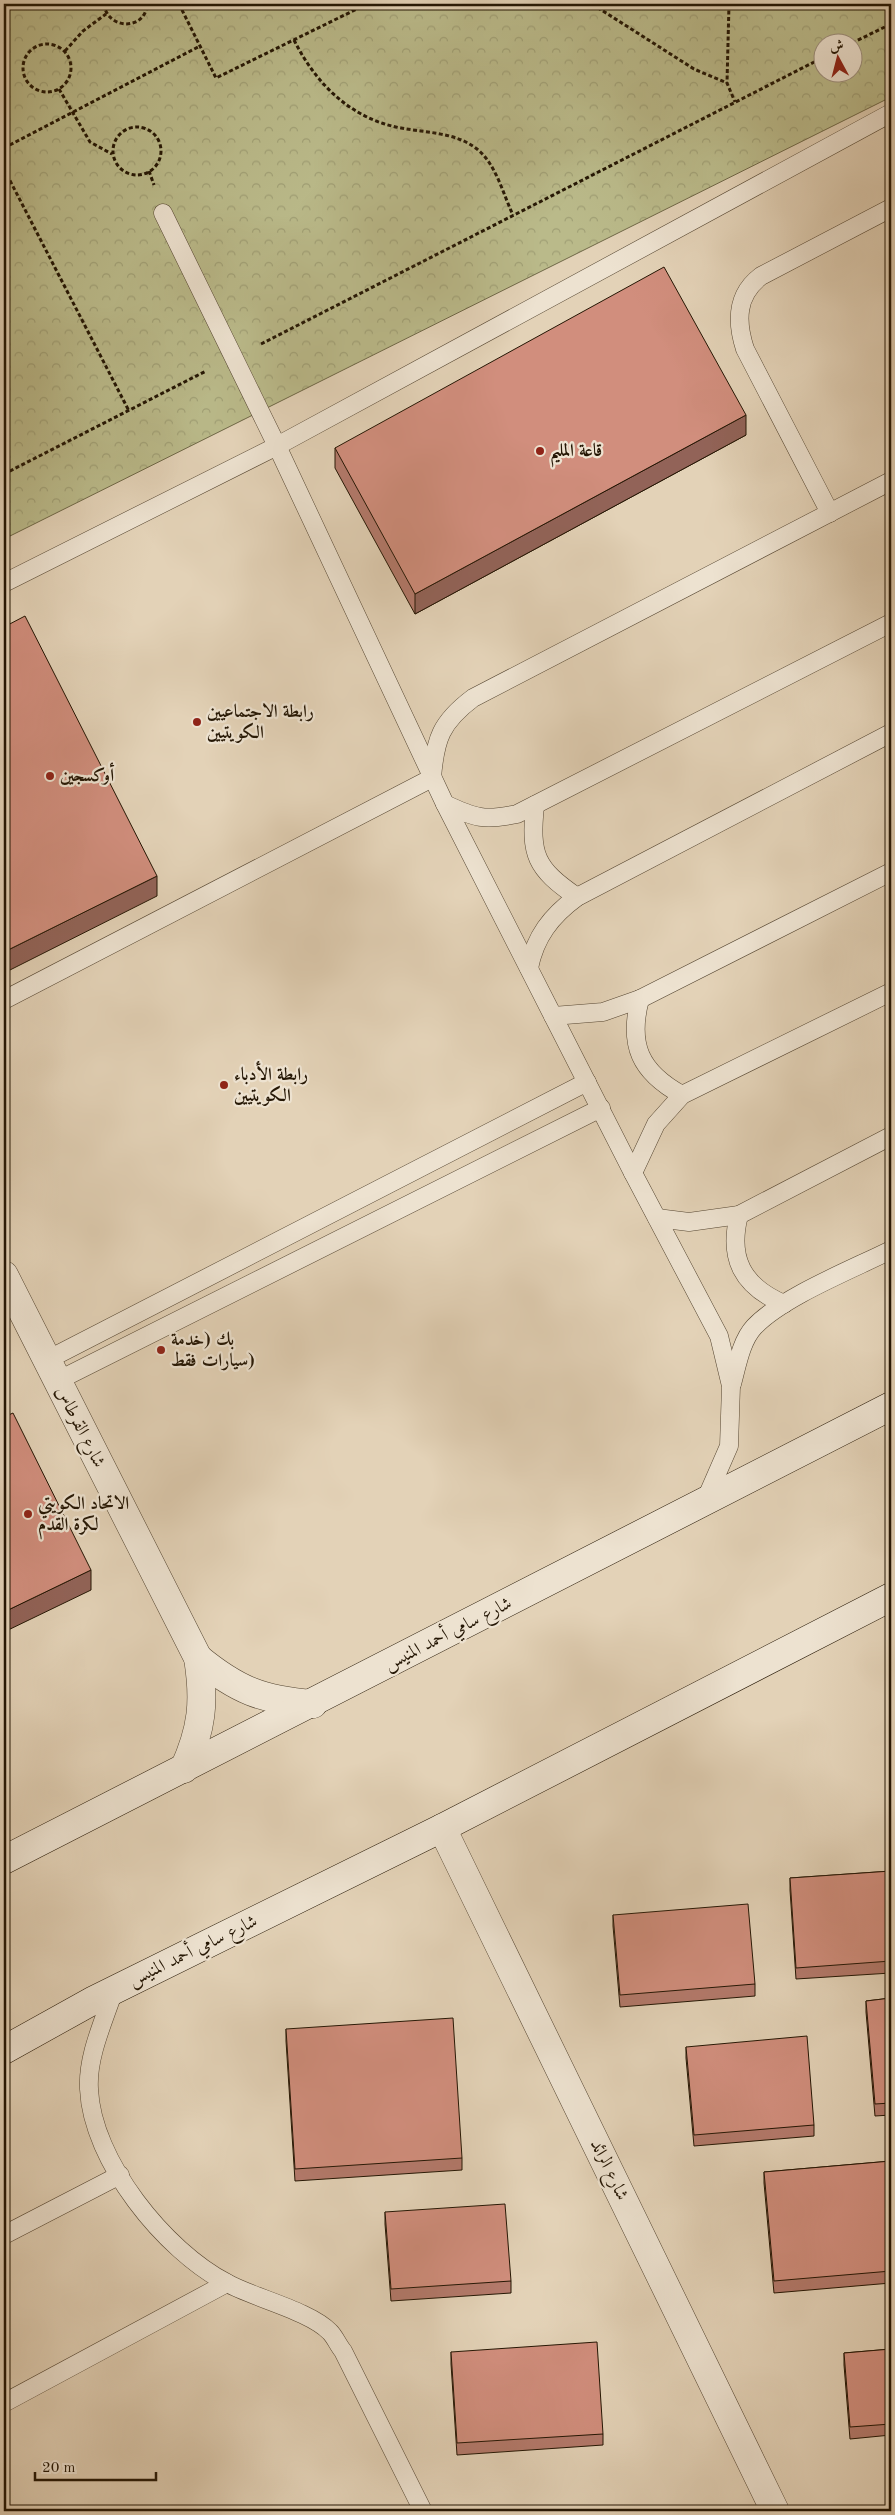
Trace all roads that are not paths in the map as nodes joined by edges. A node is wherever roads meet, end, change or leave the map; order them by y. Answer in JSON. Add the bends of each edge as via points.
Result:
{"nodes":[{"id":1,"x":891,"y":113,"type":"edge"},
{"id":2,"x":891,"y":208,"type":"edge"},
{"id":3,"x":163,"y":213,"type":"dead end"},
{"id":4,"x":277,"y":446,"type":"junction"},
{"id":5,"x":891,"y":481,"type":"edge"},
{"id":6,"x":830,"y":513,"type":"junction"},
{"id":7,"x":4,"y":583,"type":"edge"},
{"id":8,"x":891,"y":623,"type":"edge"},
{"id":9,"x":891,"y":733,"type":"edge"},
{"id":10,"x":432,"y":778,"type":"junction"},
{"id":11,"x":445,"y":804,"type":"junction"},
{"id":12,"x":535,"y":805,"type":"junction"},
{"id":13,"x":891,"y":872,"type":"edge"},
{"id":14,"x":577,"y":897,"type":"junction"},
{"id":15,"x":528,"y":968,"type":"junction"},
{"id":16,"x":891,"y":992,"type":"edge"},
{"id":17,"x":640,"y":999,"type":"junction"},
{"id":18,"x":4,"y":1000,"type":"edge"},
{"id":19,"x":553,"y":1016,"type":"junction"},
{"id":20,"x":587,"y":1082,"type":"junction"},
{"id":21,"x":682,"y":1095,"type":"junction"},
{"id":22,"x":601,"y":1108,"type":"junction"},
{"id":23,"x":891,"y":1136,"type":"edge"},
{"id":24,"x":633,"y":1173,"type":"junction"},
{"id":25,"x":739,"y":1214,"type":"junction"},
{"id":26,"x":657,"y":1218,"type":"junction"},
{"id":27,"x":891,"y":1250,"type":"edge"},
{"id":28,"x":4,"y":1275,"type":"edge"},
{"id":29,"x":784,"y":1304,"type":"junction"},
{"id":30,"x":52,"y":1370,"type":"junction"},
{"id":31,"x":731,"y":1386,"type":"junction"},
{"id":32,"x":891,"y":1406,"type":"edge"},
{"id":33,"x":705,"y":1501,"type":"junction"},
{"id":34,"x":891,"y":1597,"type":"edge"},
{"id":35,"x":198,"y":1658,"type":"junction"},
{"id":36,"x":312,"y":1704,"type":"junction"},
{"id":37,"x":184,"y":1769,"type":"junction"},
{"id":38,"x":442,"y":1828,"type":"junction"},
{"id":39,"x":4,"y":1860,"type":"edge"},
{"id":40,"x":114,"y":1990,"type":"junction"},
{"id":41,"x":4,"y":2050,"type":"edge"},
{"id":42,"x":120,"y":2176,"type":"junction"},
{"id":43,"x":4,"y":2235,"type":"edge"},
{"id":44,"x":227,"y":2283,"type":"junction"},
{"id":45,"x":4,"y":2403,"type":"edge"},
{"id":46,"x":423,"y":2511,"type":"edge"},
{"id":47,"x":775,"y":2511,"type":"edge"}],
"edges":[{"from":1,"to":4,"type":"lane"},
{"from":2,"to":6,"type":"lane","via":[[761,276],[745,292],[739,316],[739,330],[745,349]]},
{"from":3,"to":4,"type":"lane"},
{"from":4,"to":7,"type":"lane"},
{"from":4,"to":10,"type":"lane"},
{"from":5,"to":6,"type":"lane"},
{"from":6,"to":10,"type":"lane","via":[[473,698],[451,717],[440,732],[434,749]]},
{"from":8,"to":12,"type":"lane"},
{"from":9,"to":14,"type":"lane"},
{"from":10,"to":11,"type":"lane"},
{"from":10,"to":18,"type":"lane"},
{"from":11,"to":12,"type":"lane","via":[[464,813],[492,819],[517,814]]},
{"from":11,"to":15,"type":"lane"},
{"from":12,"to":14,"type":"lane","via":[[532,837],[540,863],[554,881]]},
{"from":13,"to":17,"type":"lane"},
{"from":14,"to":15,"type":"lane","via":[[560,909],[542,931]]},
{"from":15,"to":19,"type":"lane"},
{"from":16,"to":21,"type":"lane"},
{"from":17,"to":19,"type":"lane","via":[[602,1012]]},
{"from":17,"to":21,"type":"lane","via":[[635,1018],[635,1038],[640,1056],[658,1079]]},
{"from":19,"to":20,"type":"lane"},
{"from":20,"to":22,"type":"lane"},
{"from":20,"to":30,"type":"lane"},
{"from":21,"to":24,"type":"lane","via":[[656,1124]]},
{"from":22,"to":24,"type":"lane"},
{"from":22,"to":30,"type":"lane"},
{"from":23,"to":25,"type":"lane"},
{"from":24,"to":26,"type":"lane"},
{"from":25,"to":26,"type":"lane","via":[[689,1222]]},
{"from":25,"to":29,"type":"lane","via":[[734,1233],[741,1269],[766,1296]]},
{"from":26,"to":31,"type":"lane","via":[[719,1336]]},
{"from":27,"to":29,"type":"lane"},
{"from":28,"to":30,"type":"main road","name":"شارع القرطاس"},
{"from":29,"to":31,"type":"lane","via":[[753,1328],[744,1343]]},
{"from":30,"to":35,"type":"main road","name":"شارع القرطاس"},
{"from":31,"to":33,"type":"lane","via":[[728,1446]]},
{"from":32,"to":33,"type":"main road","name":"شارع سامي أحمد المنيس"},
{"from":33,"to":36,"type":"main road","name":"شارع سامي أحمد المنيس"},
{"from":34,"to":38,"type":"main road","name":"شارع سامي أحمد المنيس"},
{"from":35,"to":36,"type":"main road","name":"شارع القرطاس","via":[[223,1678],[251,1693],[281,1701]]},
{"from":35,"to":37,"type":"main road","name":"شارع القرطاس","via":[[203,1687],[202,1715],[196,1743]]},
{"from":36,"to":37,"type":"main road","name":"شارع سامي أحمد المنيس"},
{"from":37,"to":39,"type":"main road","name":"شارع سامي أحمد المنيس"},
{"from":38,"to":40,"type":"main road","name":"شارع سامي أحمد المنيس"},
{"from":38,"to":47,"type":"main road","name":"شارع الرائد"},
{"from":40,"to":41,"type":"main road","name":"شارع سامي أحمد المنيس"},
{"from":40,"to":42,"type":"lane","via":[[92,2058],[88,2088],[94,2120]]},
{"from":42,"to":43,"type":"lane"},
{"from":42,"to":44,"type":"lane","via":[[154,2225],[182,2254]]},
{"from":44,"to":45,"type":"lane"},
{"from":44,"to":46,"type":"lane","via":[[304,2316],[329,2331]]}]}
